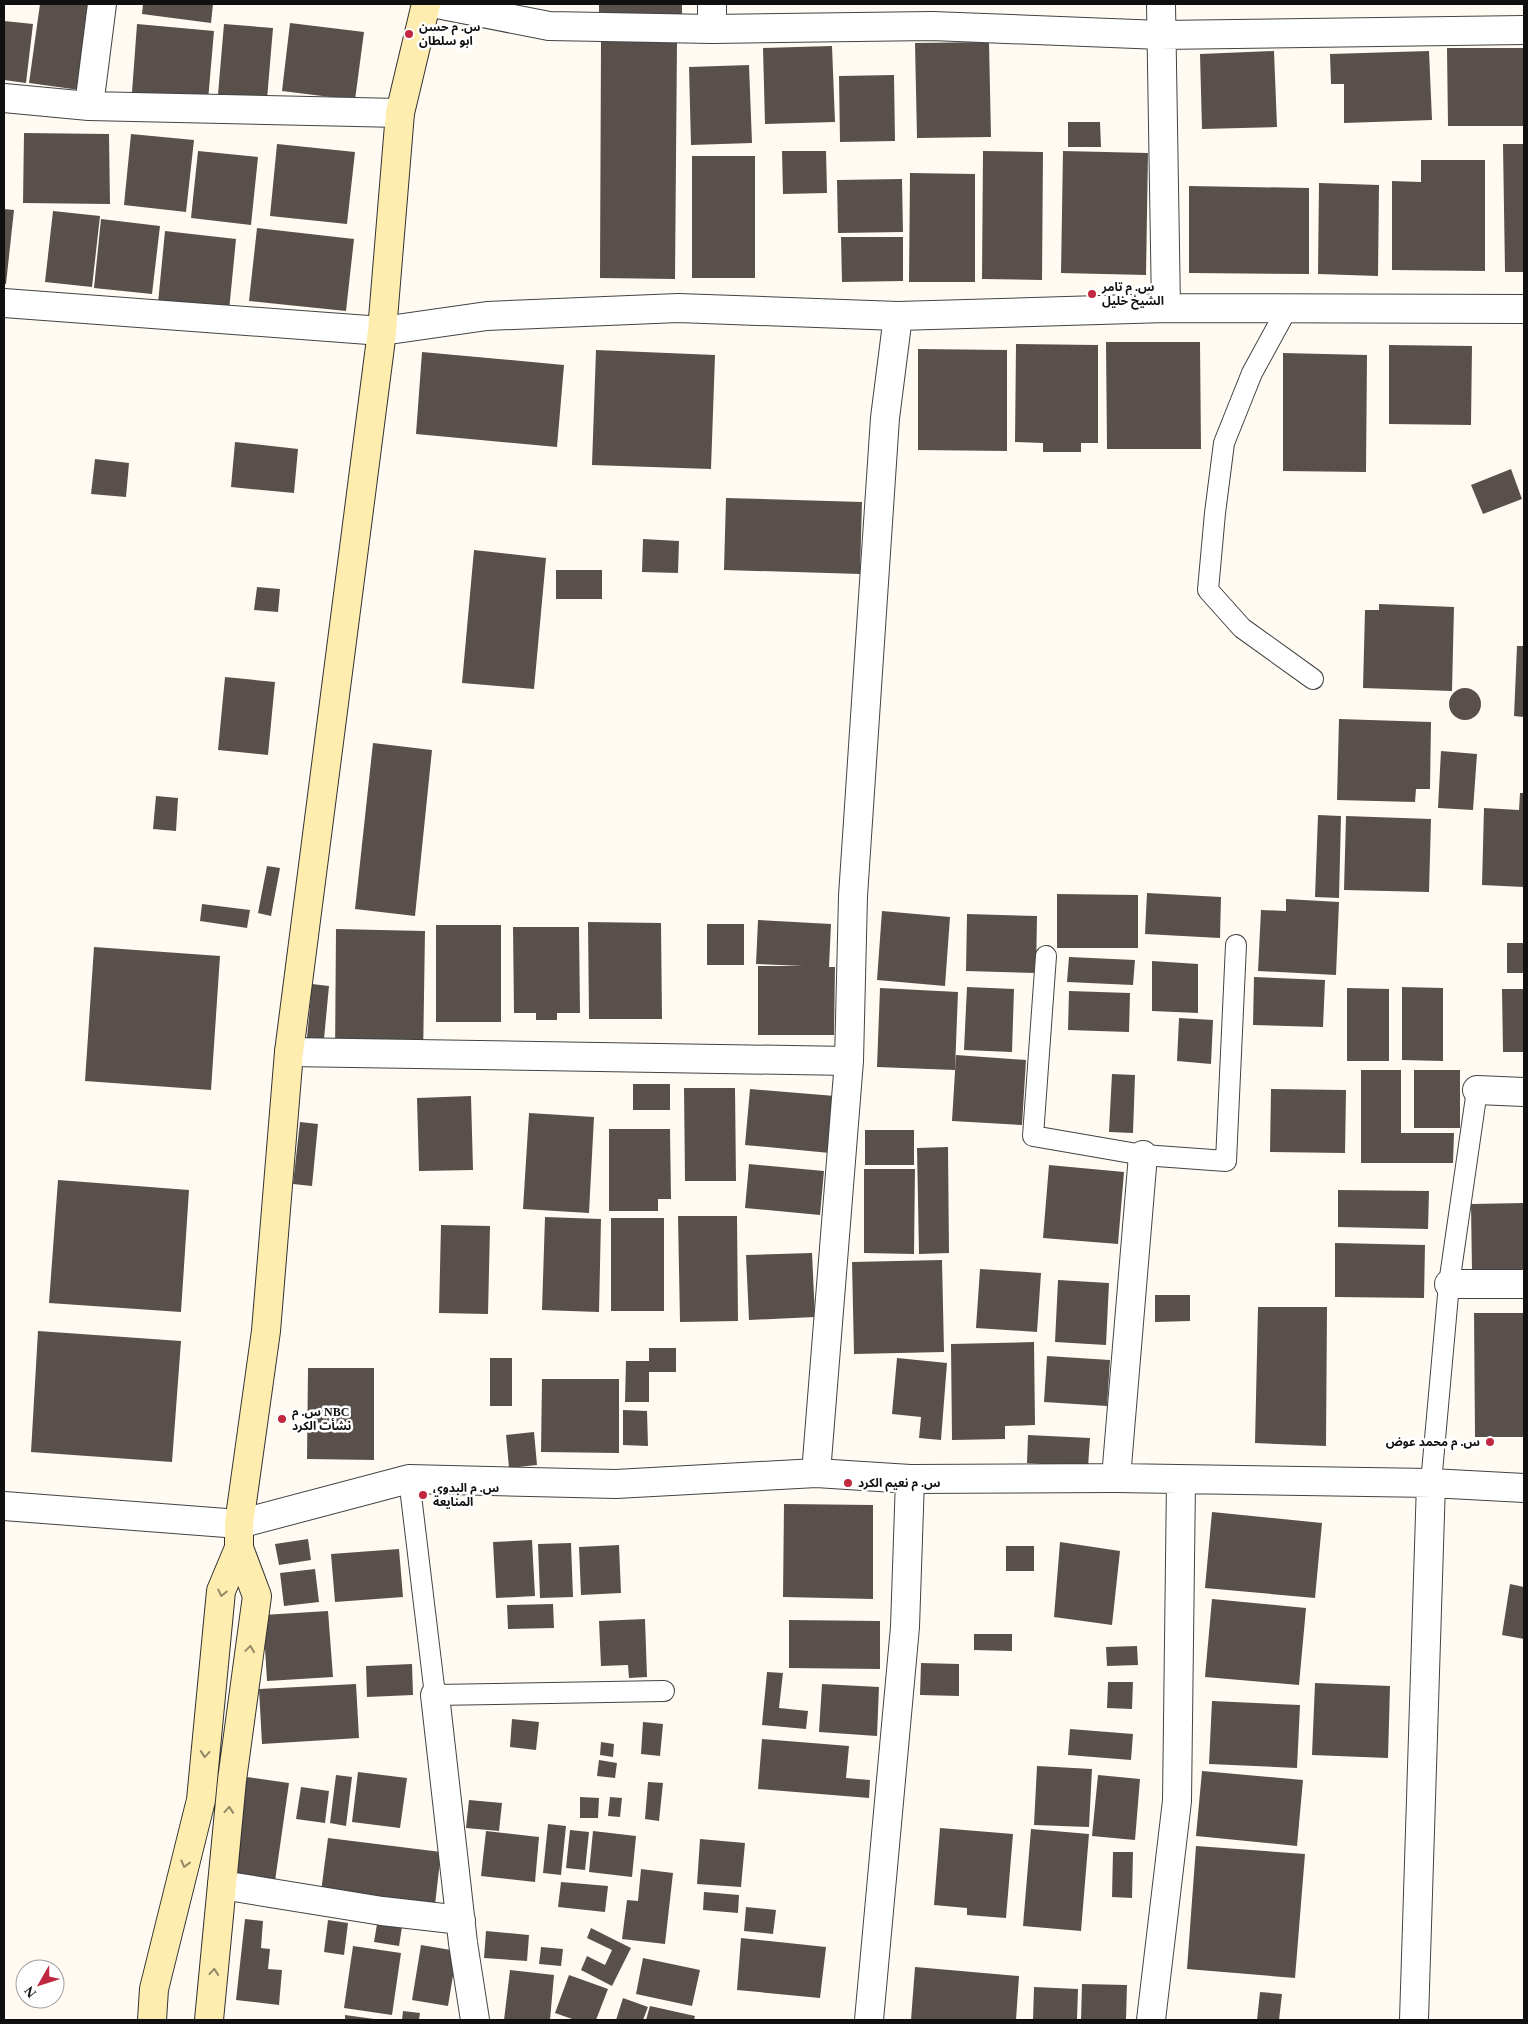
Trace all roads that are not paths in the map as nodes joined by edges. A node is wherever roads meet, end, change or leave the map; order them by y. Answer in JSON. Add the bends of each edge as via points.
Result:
{"nodes":[{"id":1,"x":102,"y":4,"type":"edge"},
{"id":2,"x":426,"y":4,"type":"edge"},
{"id":3,"x":437,"y":4,"type":"edge"},
{"id":4,"x":1161,"y":4,"type":"edge"},
{"id":5,"x":712,"y":16,"type":"edge"},
{"id":6,"x":1524,"y":30,"type":"edge"},
{"id":7,"x":1161,"y":35,"type":"junction"},
{"id":8,"x":4,"y":98,"type":"edge"},
{"id":9,"x":89,"y":106,"type":"junction"},
{"id":10,"x":400,"y":113,"type":"junction"},
{"id":11,"x":4,"y":303,"type":"edge"},
{"id":12,"x":1166,"y":308,"type":"junction"},
{"id":13,"x":1524,"y":308,"type":"edge"},
{"id":14,"x":1287,"y":309,"type":"junction"},
{"id":15,"x":898,"y":316,"type":"junction"},
{"id":16,"x":382,"y":331,"type":"junction"},
{"id":17,"x":1313,"y":679,"type":"dead end"},
{"id":18,"x":1236,"y":945,"type":"dead end"},
{"id":19,"x":1046,"y":956,"type":"dead end"},
{"id":20,"x":289,"y":1052,"type":"junction"},
{"id":21,"x":849,"y":1061,"type":"junction"},
{"id":22,"x":1477,"y":1090,"type":"joint"},
{"id":23,"x":1524,"y":1092,"type":"edge"},
{"id":24,"x":1143,"y":1155,"type":"junction"},
{"id":25,"x":1449,"y":1284,"type":"junction"},
{"id":26,"x":1524,"y":1284,"type":"edge"},
{"id":27,"x":816,"y":1473,"type":"junction"},
{"id":28,"x":1116,"y":1478,"type":"junction"},
{"id":29,"x":409,"y":1479,"type":"junction"},
{"id":30,"x":910,"y":1479,"type":"junction"},
{"id":31,"x":1181,"y":1480,"type":"junction"},
{"id":32,"x":1431,"y":1483,"type":"junction"},
{"id":33,"x":1524,"y":1488,"type":"edge"},
{"id":34,"x":4,"y":1506,"type":"edge"},
{"id":35,"x":239,"y":1536,"type":"junction"},
{"id":36,"x":664,"y":1691,"type":"dead end"},
{"id":37,"x":435,"y":1695,"type":"junction"},
{"id":38,"x":222,"y":1886,"type":"junction"},
{"id":39,"x":461,"y":1920,"type":"junction"},
{"id":40,"x":152,"y":2020,"type":"edge"},
{"id":41,"x":209,"y":2020,"type":"edge"},
{"id":42,"x":475,"y":2020,"type":"edge"},
{"id":43,"x":869,"y":2020,"type":"edge"},
{"id":44,"x":1151,"y":2020,"type":"edge"},
{"id":45,"x":1414,"y":2020,"type":"edge"}],
"edges":[{"from":1,"to":9,"type":"street"},
{"from":2,"to":10,"type":"street"},
{"from":3,"to":5,"type":"street","via":[[549,26]]},
{"from":4,"to":7,"type":"street"},
{"from":5,"to":7,"type":"street"},
{"from":6,"to":7,"type":"street"},
{"from":7,"to":12,"type":"street"},
{"from":8,"to":9,"type":"street"},
{"from":9,"to":10,"type":"street"},
{"from":10,"to":16,"type":"street"},
{"from":11,"to":16,"type":"street"},
{"from":12,"to":14,"type":"street"},
{"from":12,"to":15,"type":"street"},
{"from":13,"to":14,"type":"street"},
{"from":14,"to":17,"type":"lane","via":[[1252,373],[1224,442],[1208,590],[1242,628]]},
{"from":15,"to":16,"type":"street","via":[[678,308],[487,316]]},
{"from":15,"to":21,"type":"street","via":[[885,418],[854,896]]},
{"from":16,"to":20,"type":"street"},
{"from":18,"to":24,"type":"lane","via":[[1226,1161]]},
{"from":19,"to":24,"type":"lane","via":[[1033,1136]]},
{"from":20,"to":21,"type":"street"},
{"from":20,"to":35,"type":"street","via":[[266,1331]]},
{"from":21,"to":27,"type":"street"},
{"from":22,"to":23,"type":"street"},
{"from":22,"to":25,"type":"lane"},
{"from":24,"to":28,"type":"street"},
{"from":25,"to":26,"type":"street"},
{"from":25,"to":32,"type":"lane"},
{"from":27,"to":29,"type":"street","via":[[616,1484]]},
{"from":27,"to":30,"type":"street"},
{"from":28,"to":30,"type":"street"},
{"from":28,"to":31,"type":"street"},
{"from":29,"to":35,"type":"street"},
{"from":29,"to":37,"type":"lane"},
{"from":30,"to":43,"type":"street","via":[[905,1627]]},
{"from":31,"to":32,"type":"street"},
{"from":31,"to":44,"type":"street","via":[[1177,1801]]},
{"from":32,"to":33,"type":"street"},
{"from":32,"to":45,"type":"street"},
{"from":34,"to":35,"type":"street"},
{"from":38,"to":35,"type":"street","one_way":true,"via":[[232,1780],[257,1596]]},
{"from":35,"to":40,"type":"street","one_way":true,"via":[[221,1591],[201,1800],[154,1988]]},
{"from":36,"to":37,"type":"lane"},
{"from":37,"to":39,"type":"street"},
{"from":38,"to":39,"type":"street"},
{"from":41,"to":38,"type":"street","one_way":true},
{"from":39,"to":42,"type":"street"}]}
